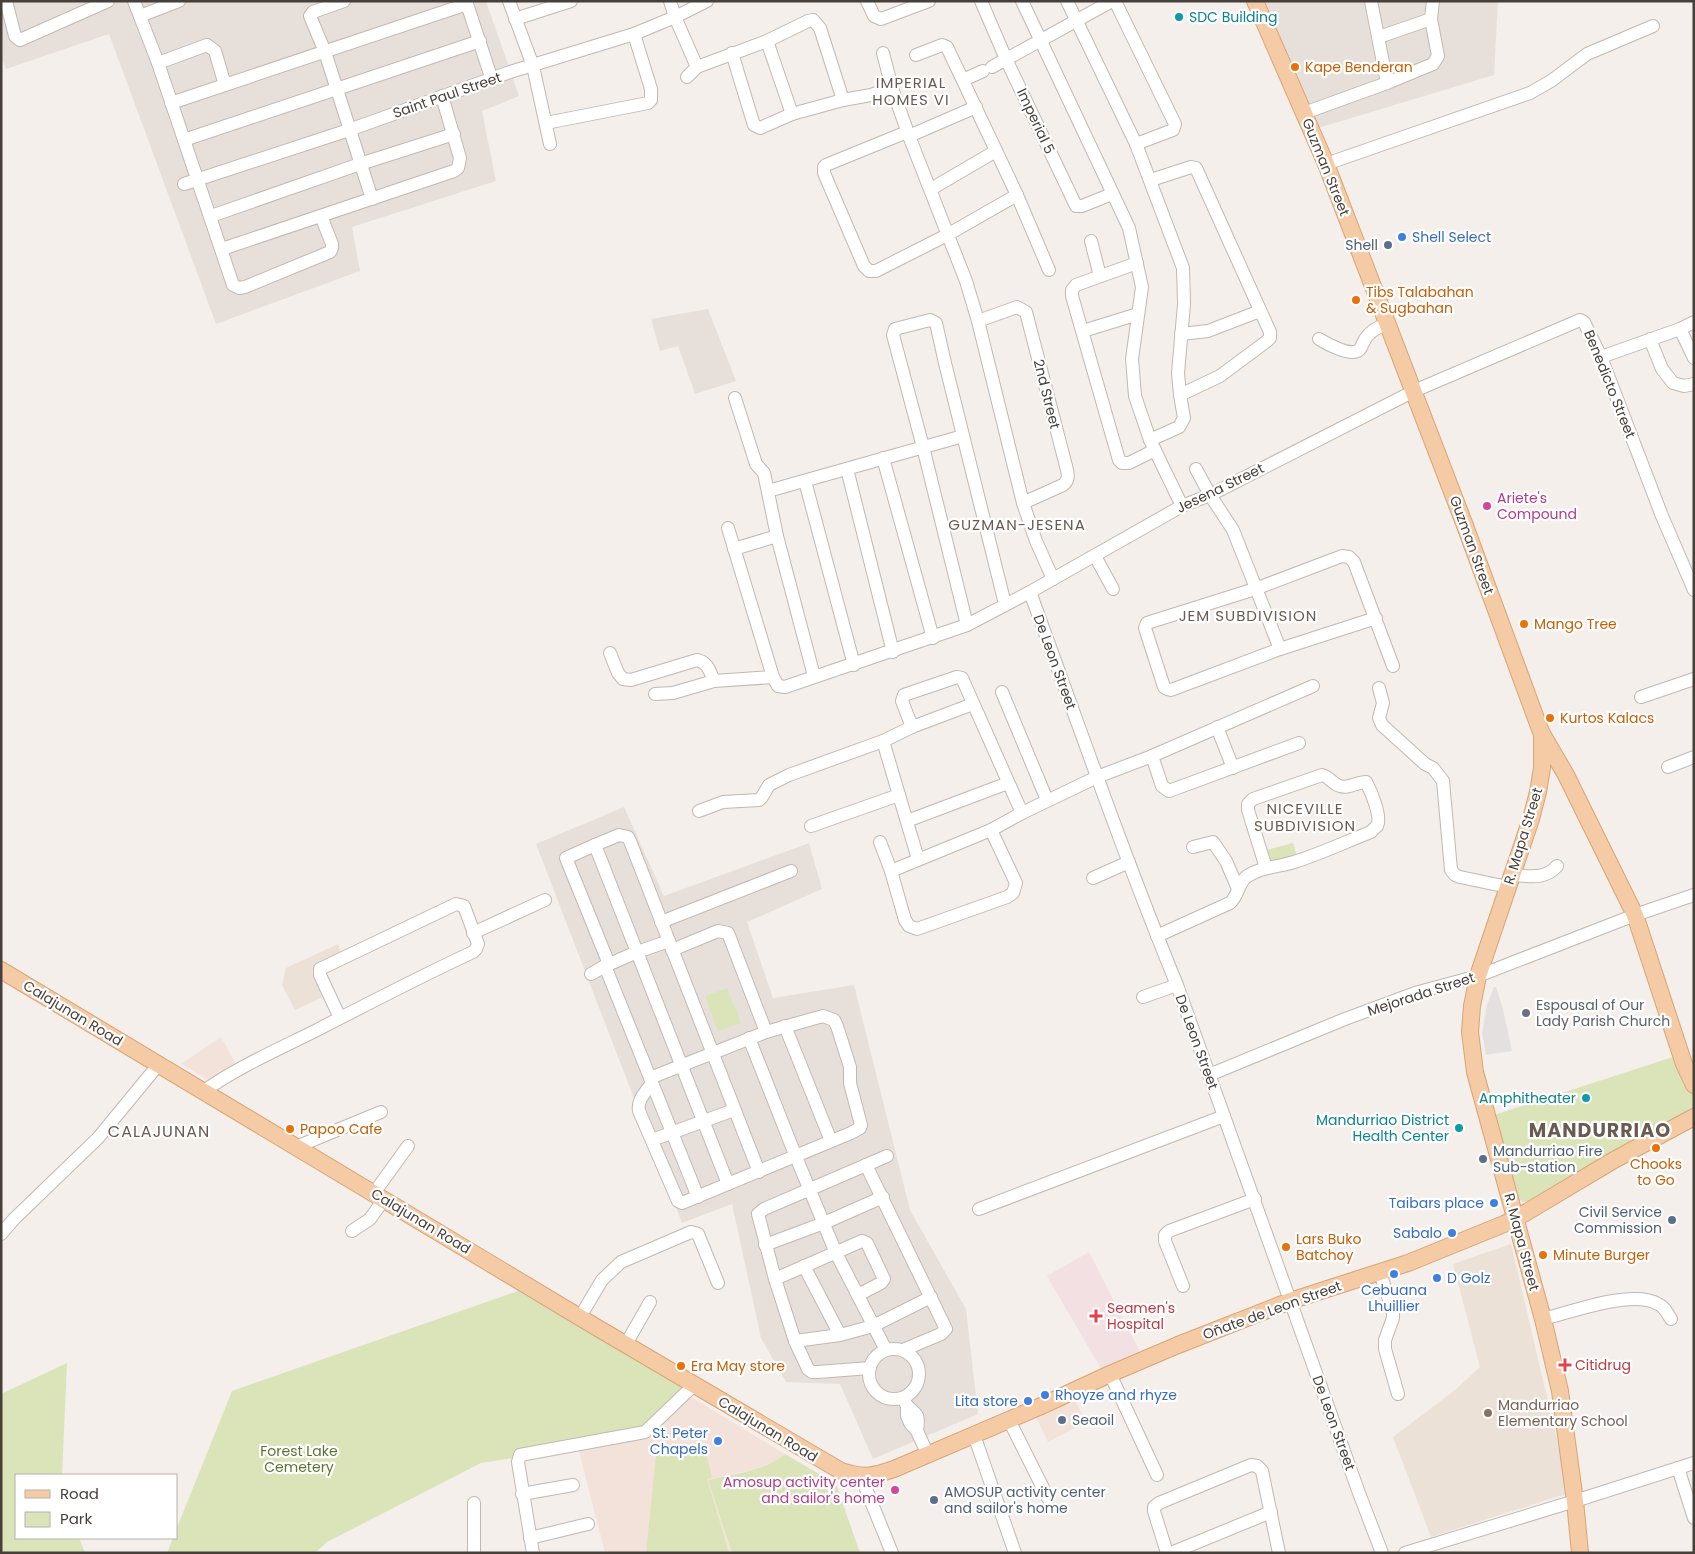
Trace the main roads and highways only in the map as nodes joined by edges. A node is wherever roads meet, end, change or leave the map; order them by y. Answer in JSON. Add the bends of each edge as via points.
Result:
{"nodes":[{"id":1,"x":1254,"y":1,"type":"edge"},
{"id":2,"x":1542,"y":732,"type":"junction"},
{"id":3,"x":1,"y":970,"type":"edge"},
{"id":4,"x":1694,"y":1085,"type":"edge"},
{"id":5,"x":1694,"y":1117,"type":"edge"},
{"id":6,"x":1516,"y":1219,"type":"junction"},
{"id":7,"x":841,"y":1471,"type":"joint"},
{"id":8,"x":1580,"y":1553,"type":"edge"}],
"edges":[{"from":1,"to":2,"type":"main road","name":"Guzman Street","via":[[1326,164]]},
{"from":2,"to":4,"type":"main road","name":"Guzman Street","via":[[1635,915],[1684,1064]]},
{"from":2,"to":6,"type":"main road","name":"R. Mapa Street","via":[[1538,792],[1478,976],[1470,1032],[1475,1072]]},
{"from":3,"to":7,"type":"main road","name":"Calajunan Road"},
{"from":5,"to":6,"type":"main road","name":"Oñate de Leon Street"},
{"from":6,"to":7,"type":"main road","name":"Oñate de Leon Street","via":[[1380,1273],[1290,1301],[1178,1345],[874,1476],[857,1476]]},
{"from":6,"to":8,"type":"main road","name":"R. Mapa Street","via":[[1560,1391]]}]}
